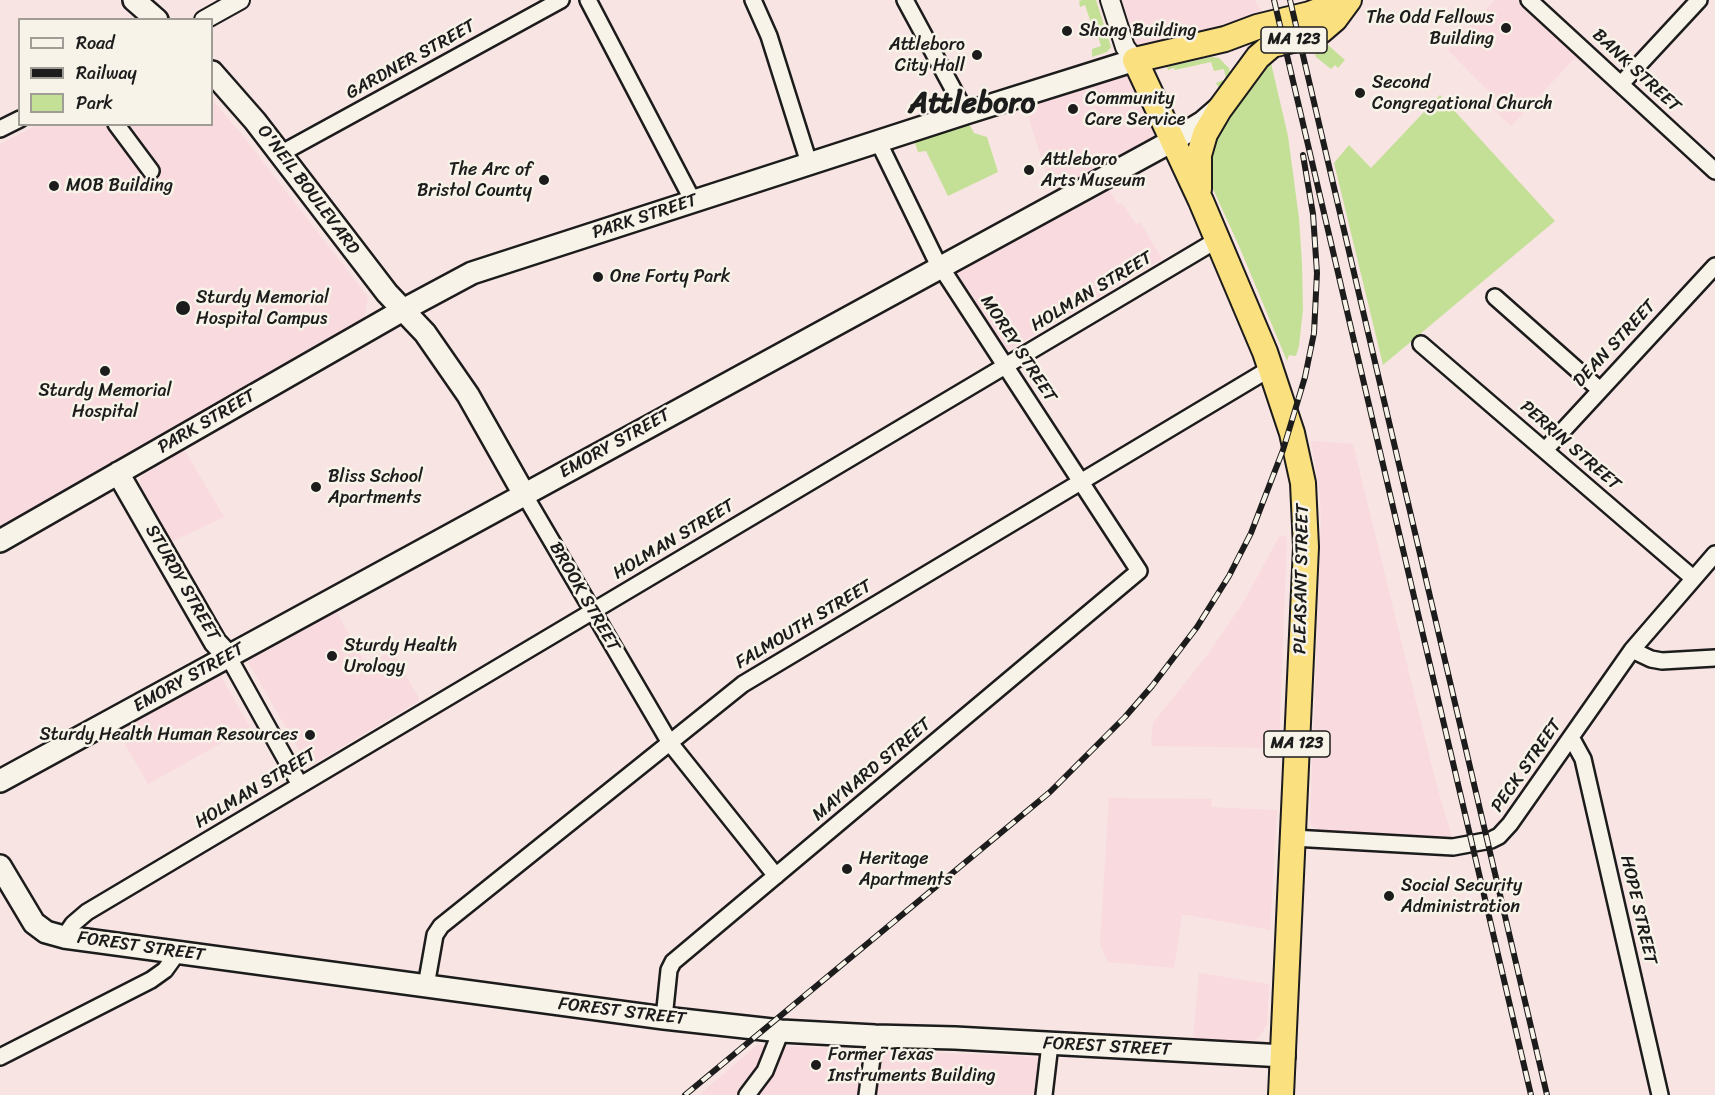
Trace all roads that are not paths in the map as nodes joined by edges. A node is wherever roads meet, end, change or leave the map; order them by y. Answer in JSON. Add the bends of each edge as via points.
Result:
{"nodes":[{"id":1,"x":134,"y":0,"type":"edge"},
{"id":2,"x":240,"y":0,"type":"edge"},
{"id":3,"x":561,"y":0,"type":"edge"},
{"id":4,"x":588,"y":0,"type":"edge"},
{"id":5,"x":753,"y":0,"type":"edge"},
{"id":6,"x":905,"y":0,"type":"edge"},
{"id":7,"x":1110,"y":0,"type":"edge"},
{"id":8,"x":1335,"y":0,"type":"edge"},
{"id":9,"x":1349,"y":0,"type":"edge"},
{"id":10,"x":1530,"y":0,"type":"edge"},
{"id":11,"x":1699,"y":0,"type":"edge"},
{"id":12,"x":155,"y":18,"type":"edge"},
{"id":13,"x":208,"y":18,"type":"edge"},
{"id":14,"x":1205,"y":44,"type":"junction"},
{"id":15,"x":1135,"y":60,"type":"junction"},
{"id":16,"x":213,"y":73,"type":"edge"},
{"id":17,"x":1241,"y":80,"type":"junction"},
{"id":18,"x":1621,"y":84,"type":"junction"},
{"id":19,"x":1225,"y":101,"type":"junction"},
{"id":20,"x":966,"y":113,"type":"junction"},
{"id":21,"x":18,"y":120,"type":"edge"},
{"id":22,"x":117,"y":126,"type":"edge"},
{"id":23,"x":0,"y":129,"type":"edge"},
{"id":24,"x":878,"y":141,"type":"junction"},
{"id":25,"x":1172,"y":141,"type":"junction"},
{"id":26,"x":280,"y":154,"type":"junction"},
{"id":27,"x":809,"y":163,"type":"junction"},
{"id":28,"x":151,"y":171,"type":"dead end"},
{"id":29,"x":1715,"y":171,"type":"edge"},
{"id":30,"x":693,"y":201,"type":"junction"},
{"id":31,"x":1201,"y":201,"type":"junction"},
{"id":32,"x":1217,"y":240,"type":"junction"},
{"id":33,"x":941,"y":266,"type":"junction"},
{"id":34,"x":1715,"y":266,"type":"edge"},
{"id":35,"x":1495,"y":297,"type":"dead end"},
{"id":36,"x":403,"y":310,"type":"junction"},
{"id":37,"x":1421,"y":344,"type":"dead end"},
{"id":38,"x":1005,"y":366,"type":"junction"},
{"id":39,"x":1271,"y":368,"type":"junction"},
{"id":40,"x":1600,"y":390,"type":"junction"},
{"id":41,"x":1545,"y":450,"type":"junction"},
{"id":42,"x":118,"y":473,"type":"junction"},
{"id":43,"x":1081,"y":482,"type":"junction"},
{"id":44,"x":525,"y":494,"type":"junction"},
{"id":45,"x":0,"y":541,"type":"edge"},
{"id":46,"x":1715,"y":554,"type":"edge"},
{"id":47,"x":1139,"y":571,"type":"joint"},
{"id":48,"x":1693,"y":578,"type":"junction"},
{"id":49,"x":593,"y":611,"type":"junction"},
{"id":50,"x":1632,"y":650,"type":"junction"},
{"id":51,"x":228,"y":656,"type":"junction"},
{"id":52,"x":1715,"y":658,"type":"edge"},
{"id":53,"x":1571,"y":737,"type":"junction"},
{"id":54,"x":670,"y":744,"type":"junction"},
{"id":55,"x":0,"y":781,"type":"edge"},
{"id":56,"x":300,"y":785,"type":"junction"},
{"id":57,"x":1293,"y":838,"type":"junction"},
{"id":58,"x":0,"y":866,"type":"edge"},
{"id":59,"x":776,"y":876,"type":"junction"},
{"id":60,"x":64,"y":937,"type":"junction"},
{"id":61,"x":178,"y":952,"type":"junction"},
{"id":62,"x":426,"y":986,"type":"junction"},
{"id":63,"x":664,"y":1018,"type":"junction"},
{"id":64,"x":781,"y":1030,"type":"junction"},
{"id":65,"x":875,"y":1036,"type":"junction"},
{"id":66,"x":1050,"y":1044,"type":"junction"},
{"id":67,"x":1284,"y":1056,"type":"junction"},
{"id":68,"x":0,"y":1057,"type":"edge"},
{"id":69,"x":747,"y":1095,"type":"edge"},
{"id":70,"x":867,"y":1095,"type":"edge"},
{"id":71,"x":1044,"y":1095,"type":"edge"},
{"id":72,"x":1281,"y":1095,"type":"edge"},
{"id":73,"x":1660,"y":1095,"type":"edge"}],
"edges":[{"from":1,"to":12,"type":"main road"},
{"from":2,"to":13,"type":"street"},
{"from":3,"to":26,"type":"street","name":"GARDNER STREET"},
{"from":4,"to":30,"type":"street"},
{"from":5,"to":27,"type":"street","via":[[769,36]]},
{"from":6,"to":20,"type":"street"},
{"from":7,"to":15,"type":"street","via":[[1124,44]]},
{"from":8,"to":14,"type":"highway","name":"PARK STREET","number":"MA 123","via":[[1310,14]]},
{"from":9,"to":17,"type":"highway","number":"MA 123","via":[[1320,31],[1265,50]]},
{"from":10,"to":18,"type":"street","name":"BANK STREET"},
{"from":11,"to":18,"type":"street"},
{"from":14,"to":15,"type":"highway","name":"PARK STREET","number":"MA 123"},
{"from":14,"to":17,"type":"highway","via":[[1223,49],[1234,59]]},
{"from":15,"to":20,"type":"main road","name":"PARK STREET"},
{"from":15,"to":25,"type":"highway","name":"PLEASANT STREET","number":"MA 123"},
{"from":16,"to":26,"type":"main road","name":"O'NEIL BOULEVARD"},
{"from":17,"to":19,"type":"highway","number":"MA 123"},
{"from":18,"to":29,"type":"street","name":"BANK STREET"},
{"from":19,"to":25,"type":"main road","name":"EMORY STREET","via":[[1208,118]]},
{"from":19,"to":31,"type":"highway","number":"MA 123","via":[[1205,134],[1200,151]]},
{"from":20,"to":24,"type":"main road","name":"PARK STREET"},
{"from":21,"to":23,"type":"street"},
{"from":22,"to":28,"type":"street"},
{"from":24,"to":27,"type":"main road","name":"PARK STREET"},
{"from":24,"to":33,"type":"street","name":"MOREY STREET"},
{"from":25,"to":31,"type":"highway","name":"PLEASANT STREET","number":"MA 123"},
{"from":25,"to":33,"type":"main road","name":"EMORY STREET"},
{"from":26,"to":36,"type":"main road","name":"O'NEIL BOULEVARD"},
{"from":27,"to":30,"type":"main road","name":"PARK STREET"},
{"from":30,"to":36,"type":"main road","name":"PARK STREET","via":[[472,273]]},
{"from":31,"to":32,"type":"highway","name":"PLEASANT STREET","number":"MA 123"},
{"from":32,"to":38,"type":"street","name":"HOLMAN STREET"},
{"from":32,"to":39,"type":"highway","name":"PLEASANT STREET","number":"MA 123"},
{"from":33,"to":38,"type":"street","name":"MOREY STREET"},
{"from":33,"to":44,"type":"main road","name":"EMORY STREET"},
{"from":34,"to":40,"type":"street","name":"DEAN STREET"},
{"from":35,"to":40,"type":"street"},
{"from":36,"to":42,"type":"main road","name":"PARK STREET"},
{"from":36,"to":44,"type":"main road","name":"BROOK STREET","via":[[451,370]]},
{"from":37,"to":41,"type":"street","name":"PERRIN STREET"},
{"from":38,"to":43,"type":"street","name":"MOREY STREET"},
{"from":38,"to":49,"type":"street","name":"HOLMAN STREET"},
{"from":39,"to":43,"type":"street","name":"FALMOUTH STREET"},
{"from":39,"to":57,"type":"highway","name":"PLEASANT STREET","number":"MA 123","via":[[1295,442],[1306,516]]},
{"from":40,"to":41,"type":"street","name":"DEAN STREET"},
{"from":41,"to":48,"type":"street","name":"PERRIN STREET"},
{"from":42,"to":45,"type":"main road","name":"PARK STREET"},
{"from":42,"to":51,"type":"main road","name":"STURDY STREET","via":[[215,642]]},
{"from":43,"to":47,"type":"street","name":"MOREY STREET"},
{"from":43,"to":54,"type":"street","name":"FALMOUTH STREET","via":[[750,679]]},
{"from":44,"to":49,"type":"street","name":"BROOK STREET"},
{"from":44,"to":51,"type":"main road","name":"EMORY STREET"},
{"from":46,"to":48,"type":"street","name":"PECK STREET"},
{"from":47,"to":59,"type":"street","name":"MAYNARD STREET"},
{"from":48,"to":50,"type":"street","name":"PECK STREET"},
{"from":49,"to":54,"type":"street","name":"BROOK STREET"},
{"from":49,"to":56,"type":"street","name":"HOLMAN STREET"},
{"from":50,"to":52,"type":"street","via":[[1662,661]]},
{"from":50,"to":53,"type":"street","name":"PECK STREET"},
{"from":51,"to":55,"type":"main road","name":"EMORY STREET"},
{"from":51,"to":56,"type":"street","name":"STURDY STREET"},
{"from":53,"to":57,"type":"street","name":"PECK STREET","via":[[1506,829],[1491,840],[1453,847]]},
{"from":53,"to":73,"type":"street","name":"HOPE STREET","via":[[1584,759]]},
{"from":54,"to":59,"type":"street","name":"BROOK STREET"},
{"from":54,"to":62,"type":"street","name":"FALMOUTH STREET","via":[[441,926],[435,935]]},
{"from":56,"to":60,"type":"street","name":"HOLMAN STREET","via":[[87,912]]},
{"from":57,"to":67,"type":"highway","name":"PLEASANT STREET","number":"MA 123"},
{"from":58,"to":60,"type":"main road","name":"FOREST STREET","via":[[34,923],[46,932]]},
{"from":59,"to":63,"type":"street","name":"MAYNARD STREET","via":[[671,965]]},
{"from":60,"to":61,"type":"main road","name":"FOREST STREET"},
{"from":61,"to":62,"type":"main road","name":"FOREST STREET"},
{"from":61,"to":68,"type":"street","via":[[152,980]]},
{"from":62,"to":63,"type":"main road","name":"FOREST STREET"},
{"from":63,"to":64,"type":"main road","name":"FOREST STREET"},
{"from":64,"to":65,"type":"main road","name":"FOREST STREET"},
{"from":64,"to":69,"type":"street","via":[[765,1071]]},
{"from":65,"to":66,"type":"main road","name":"FOREST STREET"},
{"from":65,"to":70,"type":"street"},
{"from":66,"to":67,"type":"main road","name":"FOREST STREET"},
{"from":66,"to":71,"type":"street"},
{"from":67,"to":72,"type":"highway","name":"PLEASANT STREET","number":"MA 123"}]}
